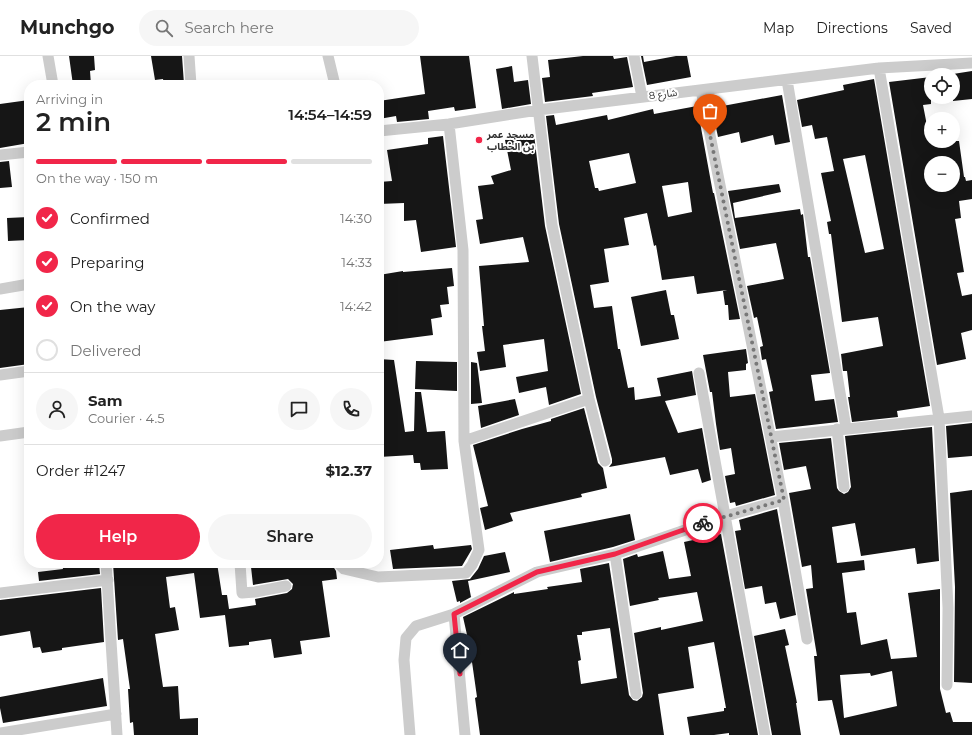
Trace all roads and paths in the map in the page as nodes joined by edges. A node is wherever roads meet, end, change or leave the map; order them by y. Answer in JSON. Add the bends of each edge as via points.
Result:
{"nodes":[{"id":1,"x":48,"y":56,"type":"edge"},
{"id":2,"x":189,"y":56,"type":"edge"},
{"id":3,"x":328,"y":56,"type":"edge"},
{"id":4,"x":532,"y":56,"type":"edge"},
{"id":5,"x":634,"y":56,"type":"edge"},
{"id":6,"x":972,"y":63,"type":"edge"},
{"id":7,"x":879,"y":68,"type":"junction"},
{"id":8,"x":52,"y":80,"type":"edge"},
{"id":9,"x":191,"y":80,"type":"edge"},
{"id":10,"x":334,"y":80,"type":"edge"},
{"id":11,"x":787,"y":80,"type":"junction"},
{"id":12,"x":701,"y":90,"type":"junction"},
{"id":13,"x":642,"y":97,"type":"junction"},
{"id":14,"x":538,"y":110,"type":"junction"},
{"id":15,"x":450,"y":124,"type":"junction"},
{"id":16,"x":384,"y":131,"type":"edge"},
{"id":17,"x":24,"y":153,"type":"edge"},
{"id":18,"x":0,"y":155,"type":"edge"},
{"id":19,"x":24,"y":285,"type":"edge"},
{"id":20,"x":0,"y":289,"type":"edge"},
{"id":21,"x":24,"y":372,"type":"edge"},
{"id":22,"x":699,"y":373,"type":"dead end"},
{"id":23,"x":0,"y":375,"type":"edge"},
{"id":24,"x":589,"y":399,"type":"junction"},
{"id":25,"x":972,"y":416,"type":"edge"},
{"id":26,"x":939,"y":418,"type":"junction"},
{"id":27,"x":841,"y":429,"type":"junction"},
{"id":28,"x":24,"y":433,"type":"edge"},
{"id":29,"x":0,"y":436,"type":"edge"},
{"id":30,"x":771,"y":437,"type":"junction"},
{"id":31,"x":464,"y":441,"type":"junction"},
{"id":32,"x":605,"y":461,"type":"dead end"},
{"id":33,"x":844,"y":487,"type":"dead end"},
{"id":34,"x":784,"y":500,"type":"junction"},
{"id":35,"x":726,"y":516,"type":"junction"},
{"id":36,"x":615,"y":554,"type":"junction"},
{"id":37,"x":107,"y":568,"type":"edge"},
{"id":38,"x":240,"y":568,"type":"edge"},
{"id":39,"x":343,"y":568,"type":"edge"},
{"id":40,"x":108,"y":580,"type":"junction"},
{"id":41,"x":286,"y":586,"type":"dead end"},
{"id":42,"x":0,"y":593,"type":"edge"},
{"id":43,"x":454,"y":614,"type":"junction"},
{"id":44,"x":807,"y":639,"type":"dead end"},
{"id":45,"x":947,"y":685,"type":"dead end"},
{"id":46,"x":636,"y":694,"type":"dead end"},
{"id":47,"x":116,"y":714,"type":"junction"},
{"id":48,"x":0,"y":733,"type":"edge"},
{"id":49,"x":117,"y":735,"type":"edge"},
{"id":50,"x":410,"y":735,"type":"edge"},
{"id":51,"x":466,"y":735,"type":"edge"},
{"id":52,"x":765,"y":735,"type":"edge"}],
"edges":[{"from":1,"to":8,"type":"street"},
{"from":2,"to":9,"type":"street"},
{"from":3,"to":10,"type":"street"},
{"from":4,"to":14,"type":"street"},
{"from":5,"to":13,"type":"street"},
{"from":6,"to":7,"type":"street","name":"شارع 8"},
{"from":7,"to":11,"type":"street","name":"شارع 8"},
{"from":7,"to":26,"type":"street"},
{"from":11,"to":12,"type":"street","name":"شارع 8"},
{"from":11,"to":27,"type":"street"},
{"from":12,"to":13,"type":"street","name":"شارع 8"},
{"from":12,"to":30,"type":"street"},
{"from":13,"to":14,"type":"street","name":"شارع 8"},
{"from":14,"to":15,"type":"street","name":"شارع 8"},
{"from":14,"to":24,"type":"street","via":[[552,225]]},
{"from":15,"to":16,"type":"street","name":"شارع 8"},
{"from":15,"to":31,"type":"street","via":[[463,250]]},
{"from":17,"to":18,"type":"street"},
{"from":19,"to":20,"type":"street"},
{"from":21,"to":23,"type":"street"},
{"from":22,"to":35,"type":"street"},
{"from":24,"to":31,"type":"street"},
{"from":24,"to":32,"type":"street"},
{"from":25,"to":26,"type":"street"},
{"from":26,"to":27,"type":"street"},
{"from":26,"to":45,"type":"street","via":[[948,608]]},
{"from":27,"to":30,"type":"street"},
{"from":27,"to":33,"type":"street"},
{"from":28,"to":29,"type":"street"},
{"from":30,"to":34,"type":"street"},
{"from":31,"to":39,"type":"street","via":[[479,550],[466,573],[378,577]]},
{"from":34,"to":35,"type":"street"},
{"from":34,"to":44,"type":"street"},
{"from":35,"to":36,"type":"street"},
{"from":35,"to":52,"type":"street"},
{"from":36,"to":43,"type":"street","via":[[537,572]]},
{"from":36,"to":46,"type":"street"},
{"from":37,"to":40,"type":"street"},
{"from":38,"to":41,"type":"street","via":[[242,593]]},
{"from":40,"to":42,"type":"street"},
{"from":40,"to":47,"type":"street"},
{"from":43,"to":50,"type":"street","via":[[416,626],[406,638],[404,660]]},
{"from":43,"to":51,"type":"street"},
{"from":47,"to":48,"type":"street"},
{"from":47,"to":49,"type":"street"}]}
